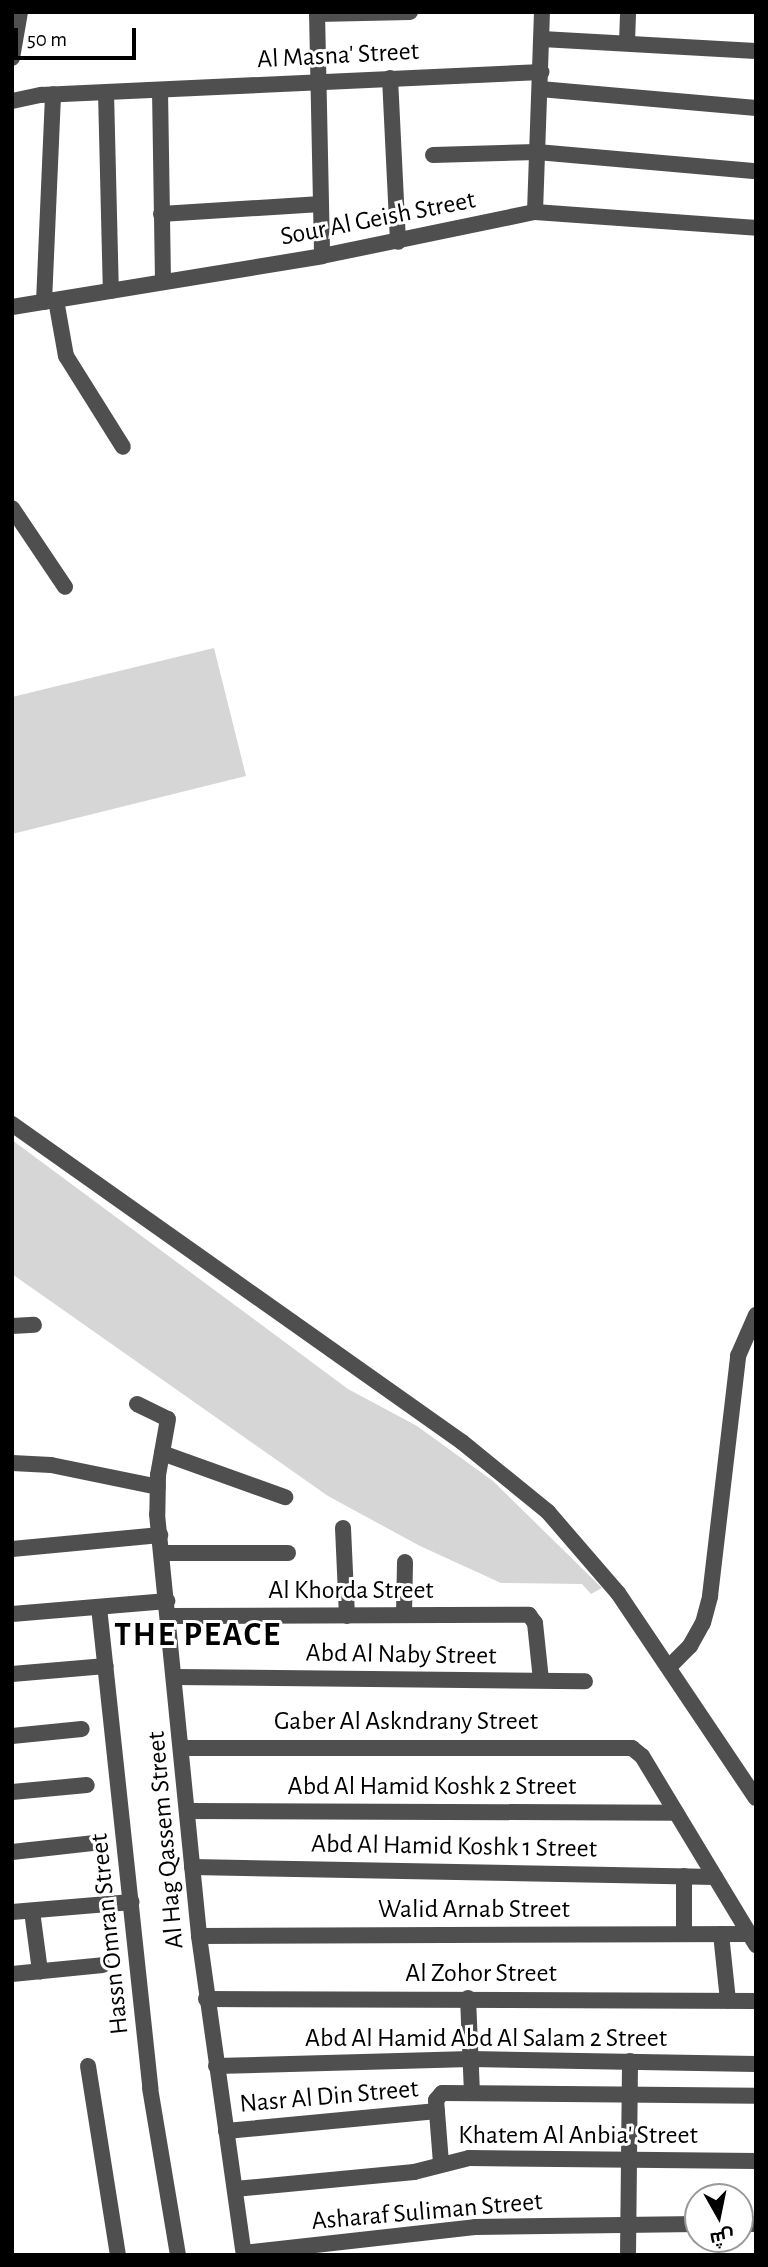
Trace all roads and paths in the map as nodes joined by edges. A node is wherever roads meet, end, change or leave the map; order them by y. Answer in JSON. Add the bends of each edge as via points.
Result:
{"nodes":[{"id":1,"x":20,"y":12,"type":"edge"},
{"id":2,"x":410,"y":12,"type":"edge"},
{"id":3,"x":542,"y":12,"type":"edge"},
{"id":4,"x":628,"y":12,"type":"edge"},
{"id":5,"x":317,"y":13,"type":"edge"},
{"id":6,"x":14,"y":33,"type":"edge"},
{"id":7,"x":542,"y":39,"type":"junction"},
{"id":8,"x":627,"y":43,"type":"junction"},
{"id":9,"x":756,"y":51,"type":"edge"},
{"id":10,"x":12,"y":58,"type":"edge"},
{"id":11,"x":541,"y":72,"type":"junction"},
{"id":12,"x":390,"y":78,"type":"junction"},
{"id":13,"x":316,"y":80,"type":"junction"},
{"id":14,"x":540,"y":89,"type":"junction"},
{"id":15,"x":160,"y":90,"type":"junction"},
{"id":16,"x":106,"y":92,"type":"junction"},
{"id":17,"x":53,"y":94,"type":"junction"},
{"id":18,"x":12,"y":101,"type":"edge"},
{"id":19,"x":756,"y":108,"type":"edge"},
{"id":20,"x":537,"y":152,"type":"junction"},
{"id":21,"x":433,"y":155,"type":"dead end"},
{"id":22,"x":756,"y":171,"type":"edge"},
{"id":23,"x":320,"y":204,"type":"junction"},
{"id":24,"x":535,"y":212,"type":"junction"},
{"id":25,"x":161,"y":214,"type":"junction"},
{"id":26,"x":756,"y":228,"type":"edge"},
{"id":27,"x":398,"y":242,"type":"junction"},
{"id":28,"x":322,"y":256,"type":"junction"},
{"id":29,"x":163,"y":282,"type":"junction"},
{"id":30,"x":111,"y":291,"type":"junction"},
{"id":31,"x":50,"y":301,"type":"junction"},
{"id":32,"x":12,"y":307,"type":"edge"},
{"id":33,"x":123,"y":447,"type":"dead end"},
{"id":34,"x":12,"y":508,"type":"edge"},
{"id":35,"x":65,"y":587,"type":"dead end"},
{"id":36,"x":12,"y":1124,"type":"edge"},
{"id":37,"x":756,"y":1315,"type":"edge"},
{"id":38,"x":34,"y":1325,"type":"dead end"},
{"id":39,"x":12,"y":1326,"type":"edge"},
{"id":40,"x":137,"y":1404,"type":"dead end"},
{"id":41,"x":162,"y":1453,"type":"junction"},
{"id":42,"x":12,"y":1463,"type":"edge"},
{"id":43,"x":158,"y":1487,"type":"junction"},
{"id":44,"x":285,"y":1497,"type":"dead end"},
{"id":45,"x":343,"y":1528,"type":"dead end"},
{"id":46,"x":160,"y":1535,"type":"junction"},
{"id":47,"x":12,"y":1549,"type":"edge"},
{"id":48,"x":162,"y":1553,"type":"junction"},
{"id":49,"x":288,"y":1553,"type":"dead end"},
{"id":50,"x":405,"y":1562,"type":"dead end"},
{"id":51,"x":99,"y":1607,"type":"junction"},
{"id":52,"x":168,"y":1609,"type":"junction"},
{"id":53,"x":12,"y":1614,"type":"edge"},
{"id":54,"x":404,"y":1615,"type":"junction"},
{"id":55,"x":347,"y":1616,"type":"junction"},
{"id":56,"x":671,"y":1665,"type":"junction"},
{"id":57,"x":106,"y":1666,"type":"junction"},
{"id":58,"x":12,"y":1674,"type":"edge"},
{"id":59,"x":175,"y":1677,"type":"junction"},
{"id":60,"x":541,"y":1680,"type":"junction"},
{"id":61,"x":585,"y":1681,"type":"dead end"},
{"id":62,"x":82,"y":1729,"type":"dead end"},
{"id":63,"x":12,"y":1735,"type":"edge"},
{"id":64,"x":181,"y":1748,"type":"junction"},
{"id":65,"x":88,"y":1785,"type":"dead end"},
{"id":66,"x":12,"y":1792,"type":"edge"},
{"id":67,"x":756,"y":1798,"type":"edge"},
{"id":68,"x":187,"y":1811,"type":"junction"},
{"id":69,"x":677,"y":1813,"type":"junction"},
{"id":70,"x":93,"y":1843,"type":"dead end"},
{"id":71,"x":12,"y":1852,"type":"edge"},
{"id":72,"x":192,"y":1867,"type":"junction"},
{"id":73,"x":684,"y":1876,"type":"junction"},
{"id":74,"x":715,"y":1877,"type":"junction"},
{"id":75,"x":132,"y":1902,"type":"junction"},
{"id":76,"x":32,"y":1911,"type":"junction"},
{"id":77,"x":12,"y":1912,"type":"edge"},
{"id":78,"x":684,"y":1934,"type":"junction"},
{"id":79,"x":721,"y":1934,"type":"junction"},
{"id":80,"x":199,"y":1936,"type":"junction"},
{"id":81,"x":753,"y":1940,"type":"edge"},
{"id":82,"x":103,"y":1965,"type":"dead end"},
{"id":83,"x":40,"y":1971,"type":"junction"},
{"id":84,"x":12,"y":1973,"type":"edge"},
{"id":85,"x":468,"y":1998,"type":"junction"},
{"id":86,"x":206,"y":1999,"type":"junction"},
{"id":87,"x":729,"y":2001,"type":"junction"},
{"id":88,"x":756,"y":2001,"type":"edge"},
{"id":89,"x":471,"y":2059,"type":"junction"},
{"id":90,"x":630,"y":2061,"type":"junction"},
{"id":91,"x":756,"y":2064,"type":"edge"},
{"id":92,"x":88,"y":2066,"type":"dead end"},
{"id":93,"x":216,"y":2066,"type":"junction"},
{"id":94,"x":472,"y":2093,"type":"junction"},
{"id":95,"x":630,"y":2094,"type":"junction"},
{"id":96,"x":756,"y":2096,"type":"edge"},
{"id":97,"x":438,"y":2103,"type":"junction"},
{"id":98,"x":226,"y":2131,"type":"junction"},
{"id":99,"x":630,"y":2158,"type":"junction"},
{"id":100,"x":756,"y":2161,"type":"edge"},
{"id":101,"x":441,"y":2163,"type":"junction"},
{"id":102,"x":235,"y":2189,"type":"junction"},
{"id":103,"x":629,"y":2224,"type":"junction"},
{"id":104,"x":684,"y":2224,"type":"edge"},
{"id":105,"x":244,"y":2254,"type":"edge"},
{"id":106,"x":118,"y":2255,"type":"edge"},
{"id":107,"x":178,"y":2255,"type":"edge"},
{"id":108,"x":628,"y":2255,"type":"edge"}],
"edges":[{"from":1,"to":6,"type":"street"},
{"from":2,"to":5,"type":"street"},
{"from":3,"to":7,"type":"street"},
{"from":4,"to":8,"type":"street"},
{"from":5,"to":13,"type":"street"},
{"from":6,"to":10,"type":"street"},
{"from":7,"to":8,"type":"street"},
{"from":7,"to":11,"type":"street"},
{"from":8,"to":9,"type":"street"},
{"from":11,"to":12,"type":"street","name":"Al Masna' Street"},
{"from":11,"to":14,"type":"street"},
{"from":12,"to":13,"type":"street","name":"Al Masna' Street"},
{"from":12,"to":27,"type":"street"},
{"from":13,"to":15,"type":"street","name":"Al Masna' Street"},
{"from":13,"to":23,"type":"street"},
{"from":14,"to":19,"type":"street"},
{"from":14,"to":20,"type":"street"},
{"from":15,"to":16,"type":"street","name":"Al Masna' Street"},
{"from":15,"to":25,"type":"street"},
{"from":16,"to":17,"type":"street","name":"Al Masna' Street"},
{"from":16,"to":30,"type":"street"},
{"from":17,"to":18,"type":"street","name":"Al Masna' Street"},
{"from":17,"to":31,"type":"street"},
{"from":20,"to":21,"type":"street"},
{"from":20,"to":22,"type":"street"},
{"from":20,"to":24,"type":"street"},
{"from":23,"to":25,"type":"street"},
{"from":23,"to":28,"type":"street"},
{"from":24,"to":26,"type":"street","name":"Sour Al Geish Street"},
{"from":24,"to":27,"type":"street","name":"Sour Al Geish Street"},
{"from":25,"to":29,"type":"street"},
{"from":27,"to":28,"type":"street","name":"Sour Al Geish Street"},
{"from":28,"to":29,"type":"street","name":"Sour Al Geish Street"},
{"from":29,"to":30,"type":"street","name":"Sour Al Geish Street"},
{"from":30,"to":31,"type":"street","name":"Sour Al Geish Street"},
{"from":31,"to":32,"type":"street","name":"Sour Al Geish Street"},
{"from":31,"to":33,"type":"street","via":[[65,356]]},
{"from":34,"to":35,"type":"street"},
{"from":36,"to":56,"type":"street","via":[[507,1478],[585,1551]]},
{"from":37,"to":56,"type":"street","via":[[738,1356],[710,1596],[703,1623],[690,1646]]},
{"from":38,"to":39,"type":"street"},
{"from":40,"to":41,"type":"street","name":"Al Hag Qassem Street","via":[[168,1419]]},
{"from":41,"to":43,"type":"street","name":"Al Hag Qassem Street"},
{"from":41,"to":44,"type":"street"},
{"from":42,"to":43,"type":"street","via":[[51,1465]]},
{"from":43,"to":46,"type":"street","name":"Al Hag Qassem Street"},
{"from":45,"to":55,"type":"street"},
{"from":46,"to":47,"type":"street"},
{"from":46,"to":48,"type":"street","name":"Al Hag Qassem Street"},
{"from":48,"to":49,"type":"street"},
{"from":48,"to":52,"type":"street","name":"Al Hag Qassem Street"},
{"from":50,"to":54,"type":"street"},
{"from":51,"to":52,"type":"street","name":"Al Khorda Street"},
{"from":51,"to":53,"type":"street","name":"Al Khorda Street"},
{"from":51,"to":57,"type":"street","name":"Hassn Omran Street"},
{"from":52,"to":55,"type":"street","name":"Al Khorda Street"},
{"from":52,"to":59,"type":"street","name":"Al Hag Qassem Street"},
{"from":54,"to":55,"type":"street","name":"Al Khorda Street"},
{"from":54,"to":60,"type":"street","name":"Al Khorda Street","via":[[532,1616]]},
{"from":56,"to":67,"type":"street"},
{"from":57,"to":58,"type":"street"},
{"from":57,"to":75,"type":"street","name":"Hassn Omran Street"},
{"from":59,"to":60,"type":"street","name":"Abd Al Naby Street"},
{"from":59,"to":64,"type":"street","name":"Al Hag Qassem Street"},
{"from":60,"to":61,"type":"street","name":"Abd Al Naby Street"},
{"from":62,"to":63,"type":"street"},
{"from":64,"to":68,"type":"street","name":"Al Hag Qassem Street"},
{"from":64,"to":69,"type":"street","name":"Gaber Al Askndrany Street","via":[[632,1748],[642,1756]]},
{"from":65,"to":66,"type":"street"},
{"from":68,"to":69,"type":"street","name":"Abd Al Hamid Koshk 2 Street"},
{"from":68,"to":72,"type":"street","name":"Al Hag Qassem Street"},
{"from":69,"to":74,"type":"street"},
{"from":70,"to":71,"type":"street"},
{"from":72,"to":73,"type":"street","name":"Abd Al Hamid Koshk 1 Street"},
{"from":72,"to":80,"type":"street","name":"Al Hag Qassem Street"},
{"from":73,"to":74,"type":"street","name":"Abd Al Hamid Koshk 1 Street"},
{"from":73,"to":78,"type":"street"},
{"from":74,"to":81,"type":"street"},
{"from":75,"to":76,"type":"street"},
{"from":75,"to":107,"type":"street","name":"Hassn Omran Street","via":[[150,2088]]},
{"from":76,"to":77,"type":"street"},
{"from":76,"to":83,"type":"street"},
{"from":78,"to":79,"type":"street","name":"Walid Arnab Street"},
{"from":78,"to":80,"type":"street","name":"Walid Arnab Street"},
{"from":79,"to":81,"type":"street","name":"Walid Arnab Street"},
{"from":79,"to":87,"type":"street"},
{"from":80,"to":86,"type":"street","name":"Al Hag Qassem Street"},
{"from":82,"to":83,"type":"street"},
{"from":83,"to":84,"type":"street"},
{"from":85,"to":86,"type":"street","name":"Al Zohor Street"},
{"from":85,"to":87,"type":"street","name":"Al Zohor Street"},
{"from":85,"to":89,"type":"street"},
{"from":86,"to":93,"type":"street","name":"Al Hag Qassem Street"},
{"from":87,"to":88,"type":"street","name":"Al Zohor Street"},
{"from":89,"to":90,"type":"street","name":"Abd Al Hamid Abd Al Salam 2 Street"},
{"from":89,"to":93,"type":"street","name":"Abd Al Hamid Abd Al Salam 2 Street"},
{"from":89,"to":94,"type":"street"},
{"from":90,"to":91,"type":"street","name":"Abd Al Hamid Abd Al Salam 2 Street"},
{"from":90,"to":95,"type":"street"},
{"from":92,"to":106,"type":"street"},
{"from":93,"to":98,"type":"street","name":"Al Hag Qassem Street"},
{"from":94,"to":95,"type":"street","name":"Nasr Al Din Street"},
{"from":94,"to":97,"type":"street","name":"Nasr Al Din Street"},
{"from":95,"to":96,"type":"street","name":"Nasr Al Din Street"},
{"from":95,"to":99,"type":"street"},
{"from":97,"to":98,"type":"street","name":"Nasr Al Din Street"},
{"from":97,"to":101,"type":"street"},
{"from":98,"to":102,"type":"street","name":"Al Hag Qassem Street"},
{"from":99,"to":100,"type":"street","name":"Khatem Al Anbia' Street"},
{"from":99,"to":101,"type":"street","name":"Khatem Al Anbia' Street","via":[[469,2158]]},
{"from":99,"to":103,"type":"street"},
{"from":101,"to":102,"type":"street","name":"Khatem Al Anbia' Street","via":[[393,2175]]},
{"from":102,"to":105,"type":"street","name":"Al Hag Qassem Street"},
{"from":103,"to":104,"type":"street","name":"Asharaf Suliman Street"},
{"from":103,"to":105,"type":"street","name":"Asharaf Suliman Street","via":[[475,2227]]},
{"from":103,"to":108,"type":"street"}]}
